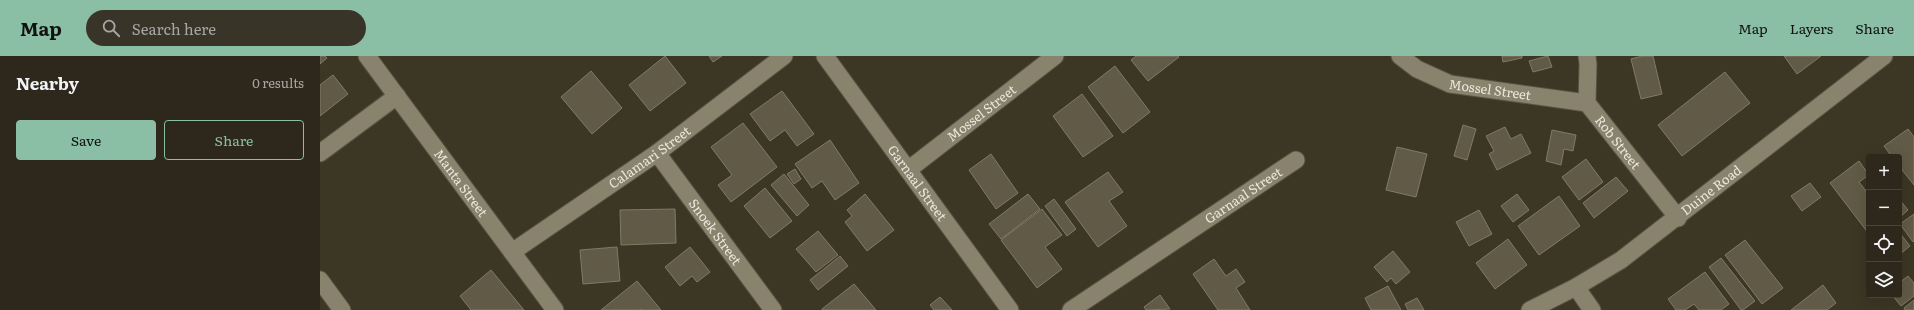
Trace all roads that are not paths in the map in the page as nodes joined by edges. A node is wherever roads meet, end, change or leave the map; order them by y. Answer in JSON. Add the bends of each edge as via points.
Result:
{"nodes":[{"id":1,"x":367,"y":56,"type":"edge"},
{"id":2,"x":784,"y":56,"type":"edge"},
{"id":3,"x":824,"y":56,"type":"edge"},
{"id":4,"x":1055,"y":56,"type":"edge"},
{"id":5,"x":1400,"y":56,"type":"edge"},
{"id":6,"x":1587,"y":56,"type":"edge"},
{"id":7,"x":1884,"y":56,"type":"edge"},
{"id":8,"x":396,"y":96,"type":"junction"},
{"id":9,"x":1587,"y":103,"type":"junction"},
{"id":10,"x":320,"y":153,"type":"edge"},
{"id":11,"x":657,"y":153,"type":"junction"},
{"id":12,"x":1296,"y":160,"type":"dead end"},
{"id":13,"x":908,"y":170,"type":"junction"},
{"id":14,"x":1678,"y":218,"type":"junction"},
{"id":15,"x":512,"y":252,"type":"junction"},
{"id":16,"x":320,"y":280,"type":"edge"},
{"id":17,"x":1576,"y":287,"type":"junction"},
{"id":18,"x":342,"y":310,"type":"edge"},
{"id":19,"x":555,"y":310,"type":"edge"},
{"id":20,"x":773,"y":310,"type":"edge"},
{"id":21,"x":1010,"y":310,"type":"edge"},
{"id":22,"x":1071,"y":310,"type":"edge"},
{"id":23,"x":1530,"y":310,"type":"edge"},
{"id":24,"x":1592,"y":310,"type":"edge"}],
"edges":[{"from":1,"to":8,"type":"street","name":"Manta Street"},
{"from":2,"to":11,"type":"street","name":"Calamari Street"},
{"from":3,"to":13,"type":"street","name":"Garnaal Street"},
{"from":4,"to":13,"type":"street","name":"Mossel Street"},
{"from":5,"to":9,"type":"street","name":"Mossel Street","via":[[1417,70],[1450,84]]},
{"from":6,"to":9,"type":"street","name":"Rob Street"},
{"from":7,"to":14,"type":"street","name":"Duine Road"},
{"from":8,"to":10,"type":"street"},
{"from":8,"to":15,"type":"street","name":"Manta Street"},
{"from":9,"to":14,"type":"street","name":"Rob Street"},
{"from":11,"to":15,"type":"street","name":"Calamari Street"},
{"from":11,"to":20,"type":"street","name":"Snoek Street"},
{"from":12,"to":22,"type":"street","name":"Garnaal Street"},
{"from":13,"to":21,"type":"street","name":"Garnaal Street"},
{"from":14,"to":17,"type":"street","name":"Duine Road","via":[[1621,260]]},
{"from":15,"to":19,"type":"street","name":"Manta Street"},
{"from":16,"to":18,"type":"street"},
{"from":17,"to":23,"type":"street","name":"Duine Road"},
{"from":17,"to":24,"type":"street"}]}
